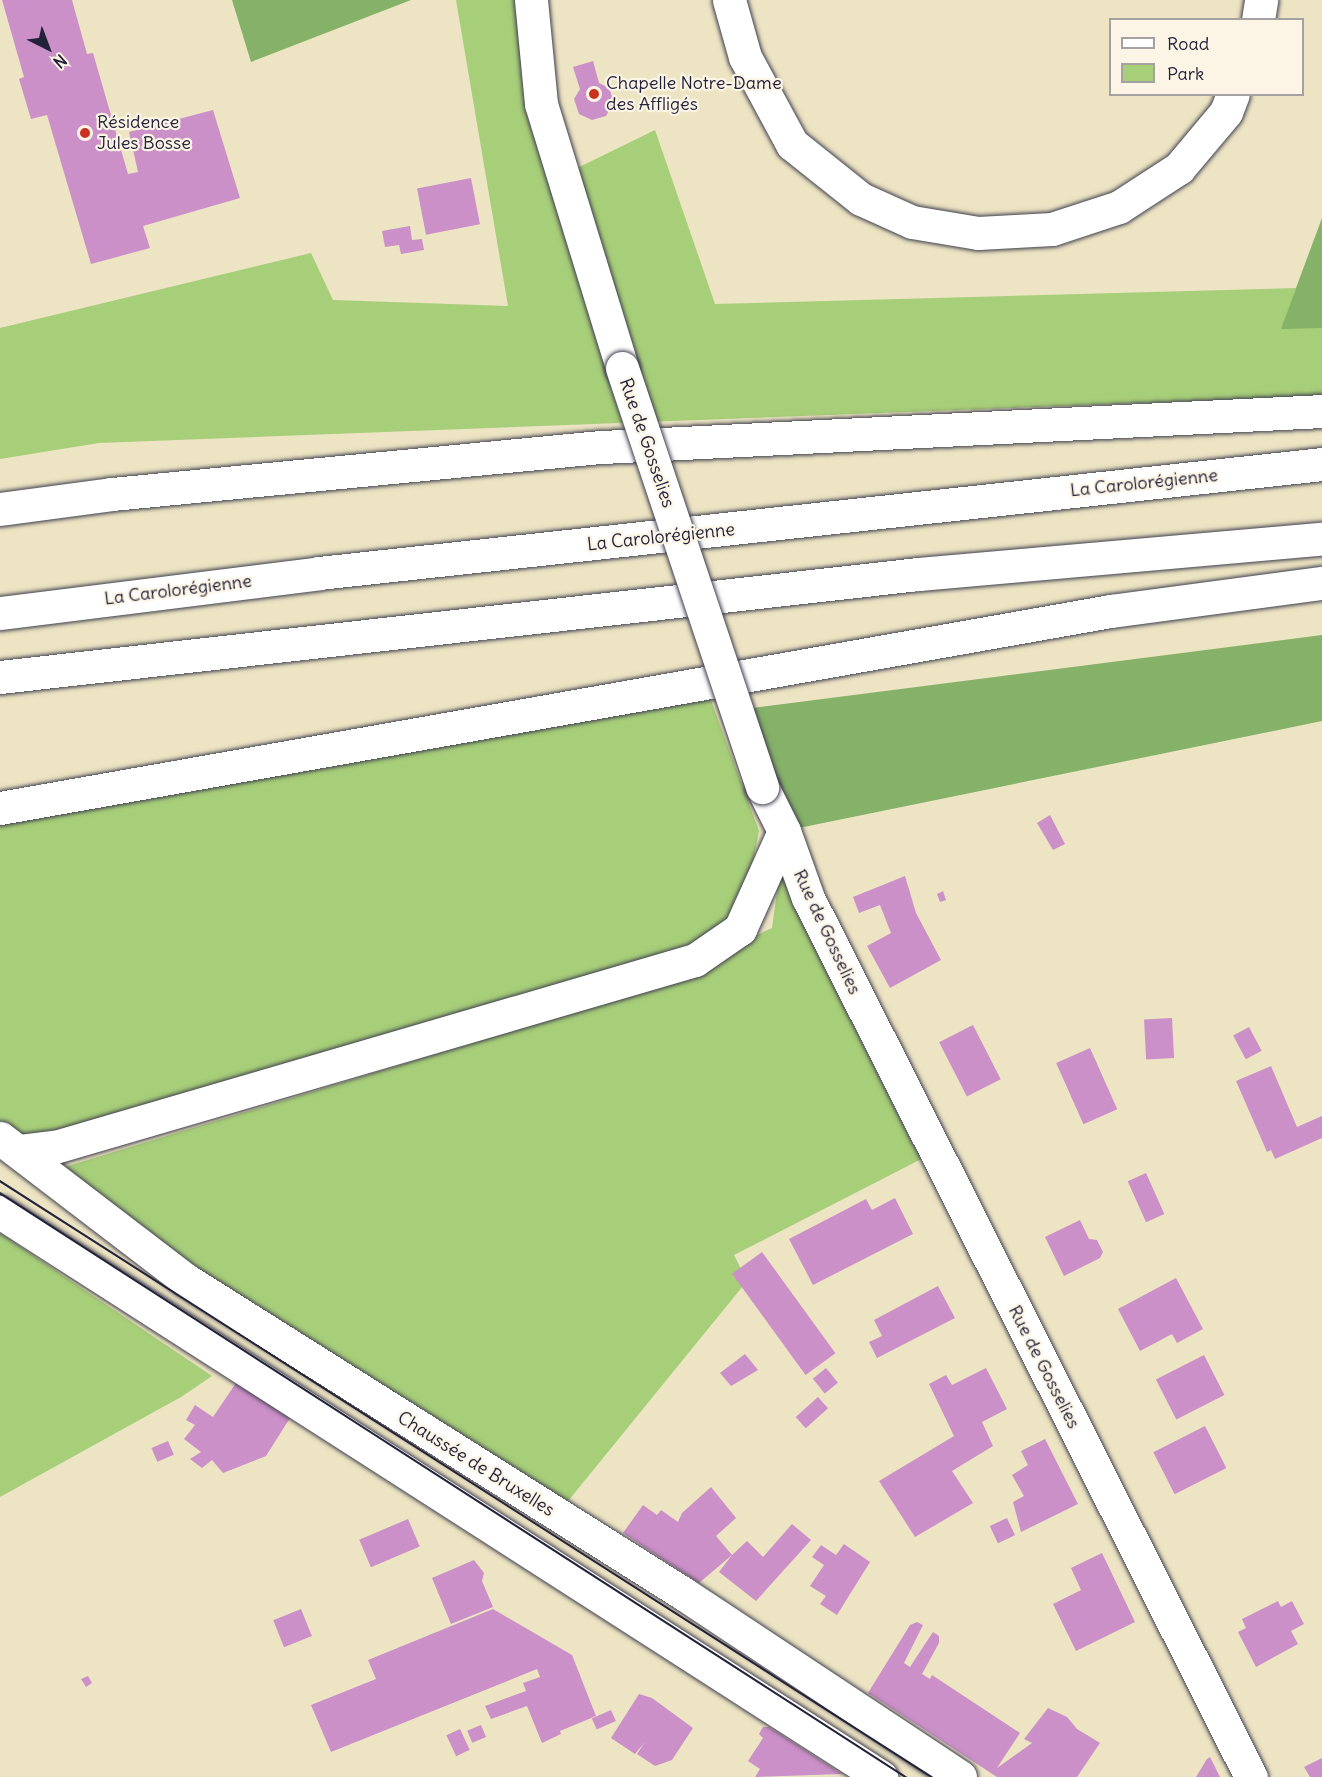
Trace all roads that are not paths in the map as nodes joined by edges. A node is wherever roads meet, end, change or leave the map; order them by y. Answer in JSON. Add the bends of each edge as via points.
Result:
{"nodes":[{"id":1,"x":531,"y":0,"type":"edge"},
{"id":2,"x":729,"y":0,"type":"edge"},
{"id":3,"x":1261,"y":0,"type":"edge"},
{"id":4,"x":1258,"y":18,"type":"edge"},
{"id":5,"x":1232,"y":96,"type":"edge"},
{"id":6,"x":1322,"y":411,"type":"edge"},
{"id":7,"x":1322,"y":464,"type":"edge"},
{"id":8,"x":0,"y":509,"type":"edge"},
{"id":9,"x":1322,"y":539,"type":"edge"},
{"id":10,"x":1322,"y":583,"type":"edge"},
{"id":11,"x":0,"y":613,"type":"edge"},
{"id":12,"x":0,"y":677,"type":"edge"},
{"id":13,"x":0,"y":808,"type":"edge"},
{"id":14,"x":784,"y":831,"type":"junction"},
{"id":15,"x":10,"y":1144,"type":"edge"},
{"id":16,"x":0,"y":1212,"type":"edge"},
{"id":17,"x":881,"y":1777,"type":"edge"},
{"id":18,"x":960,"y":1777,"type":"edge"},
{"id":19,"x":1251,"y":1777,"type":"edge"}],
"edges":[{"from":1,"to":14,"type":"main road","name":"Rue de Gosselies","bridge":true,"via":[[541,104],[622,368],[762,787]]},
{"from":2,"to":5,"type":"main road","via":[[746,57],[792,144],[861,199],[912,222],[978,233],[1052,229],[1119,207],[1179,168],[1226,112]]},
{"from":3,"to":4,"type":"main road"},
{"from":6,"to":8,"type":"main road","via":[[602,447],[112,494]]},
{"from":7,"to":11,"type":"main road","name":"La Carolorégienne","via":[[319,573]]},
{"from":9,"to":12,"type":"main road","via":[[918,574]]},
{"from":10,"to":13,"type":"main road","via":[[1111,611]]},
{"from":14,"to":15,"type":"main road","via":[[740,929],[695,960],[55,1148]]},
{"from":14,"to":19,"type":"main road","name":"Rue de Gosselies","via":[[808,898]]},
{"from":15,"to":18,"type":"main road","name":"Chaussée de Bruxelles","via":[[186,1280],[684,1594]]},
{"from":16,"to":17,"type":"main road"}]}
